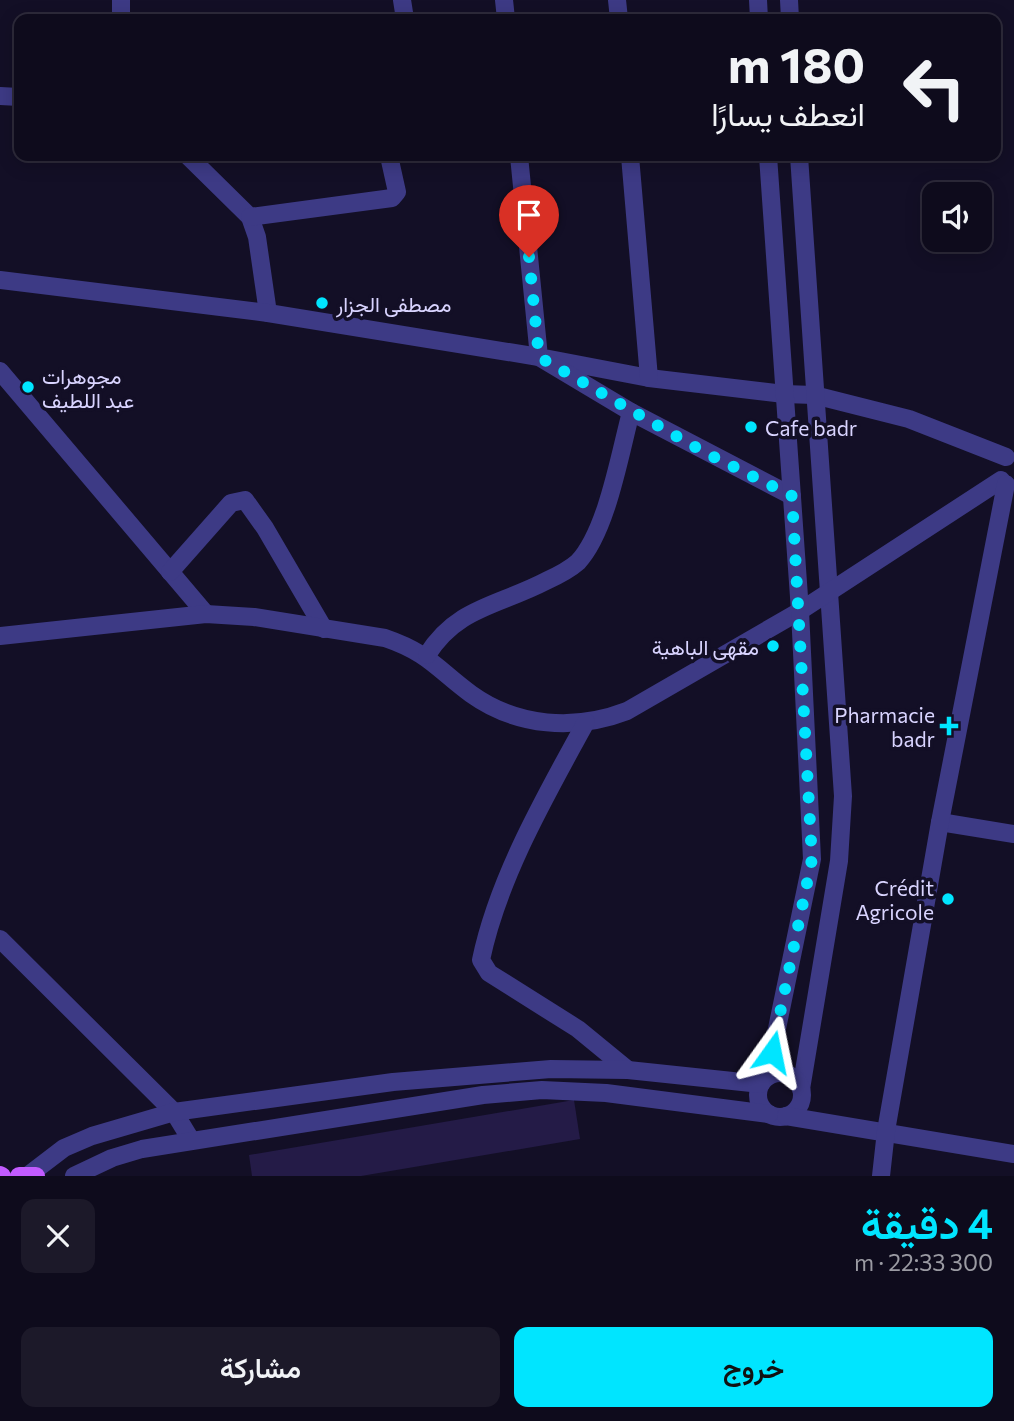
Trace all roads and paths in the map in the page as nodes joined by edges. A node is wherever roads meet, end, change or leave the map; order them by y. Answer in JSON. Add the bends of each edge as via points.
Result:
{"nodes":[{"id":1,"x":193,"y":161,"type":"edge"},
{"id":2,"x":390,"y":161,"type":"edge"},
{"id":3,"x":519,"y":161,"type":"edge"},
{"id":4,"x":630,"y":161,"type":"edge"},
{"id":5,"x":768,"y":161,"type":"edge"},
{"id":6,"x":799,"y":161,"type":"edge"},
{"id":7,"x":250,"y":218,"type":"junction"},
{"id":8,"x":0,"y":280,"type":"edge"},
{"id":9,"x":268,"y":313,"type":"junction"},
{"id":10,"x":539,"y":357,"type":"junction"},
{"id":11,"x":0,"y":370,"type":"edge"},
{"id":12,"x":649,"y":378,"type":"junction"},
{"id":13,"x":783,"y":394,"type":"junction"},
{"id":14,"x":814,"y":395,"type":"junction"},
{"id":15,"x":631,"y":412,"type":"junction"},
{"id":16,"x":1010,"y":456,"type":"edge"},
{"id":17,"x":1007,"y":483,"type":"edge"},
{"id":18,"x":792,"y":496,"type":"junction"},
{"id":19,"x":170,"y":572,"type":"junction"},
{"id":20,"x":831,"y":589,"type":"junction"},
{"id":21,"x":800,"y":611,"type":"junction"},
{"id":22,"x":206,"y":614,"type":"junction"},
{"id":23,"x":324,"y":629,"type":"junction"},
{"id":24,"x":0,"y":636,"type":"edge"},
{"id":25,"x":427,"y":655,"type":"junction"},
{"id":26,"x":586,"y":722,"type":"junction"},
{"id":27,"x":940,"y":822,"type":"junction"},
{"id":28,"x":1014,"y":834,"type":"edge"},
{"id":29,"x":0,"y":940,"type":"edge"},
{"id":30,"x":628,"y":1070,"type":"junction"},
{"id":31,"x":764,"y":1080,"type":"junction"},
{"id":32,"x":801,"y":1089,"type":"junction"},
{"id":33,"x":174,"y":1112,"type":"junction"},
{"id":34,"x":777,"y":1115,"type":"junction"},
{"id":35,"x":886,"y":1131,"type":"junction"},
{"id":36,"x":191,"y":1140,"type":"junction"},
{"id":37,"x":1014,"y":1154,"type":"edge"},
{"id":38,"x":28,"y":1175,"type":"edge"},
{"id":39,"x":74,"y":1176,"type":"edge"},
{"id":40,"x":881,"y":1176,"type":"edge"}],
"edges":[{"from":1,"to":7,"type":"street"},
{"from":2,"to":7,"type":"street","via":[[397,192],[393,198]]},
{"from":3,"to":10,"type":"street"},
{"from":4,"to":12,"type":"street"},
{"from":5,"to":13,"type":"street"},
{"from":6,"to":14,"type":"street"},
{"from":7,"to":9,"type":"street"},
{"from":8,"to":9,"type":"street"},
{"from":9,"to":10,"type":"street"},
{"from":10,"to":12,"type":"street"},
{"from":10,"to":15,"type":"street"},
{"from":11,"to":19,"type":"street"},
{"from":12,"to":13,"type":"street"},
{"from":13,"to":14,"type":"street"},
{"from":13,"to":18,"type":"street"},
{"from":14,"to":16,"type":"street","via":[[909,419]]},
{"from":14,"to":20,"type":"street"},
{"from":15,"to":18,"type":"street"},
{"from":15,"to":25,"type":"street","via":[[609,498],[578,562],[524,593],[458,620],[439,636]]},
{"from":16,"to":17,"type":"street","via":[[998,467]]},
{"from":17,"to":20,"type":"street"},
{"from":17,"to":27,"type":"street"},
{"from":18,"to":21,"type":"street"},
{"from":19,"to":22,"type":"street"},
{"from":19,"to":23,"type":"street","via":[[232,503],[245,500]]},
{"from":20,"to":21,"type":"street"},
{"from":20,"to":32,"type":"street","via":[[843,832]]},
{"from":21,"to":26,"type":"street","via":[[626,711]]},
{"from":21,"to":31,"type":"street","via":[[812,859]]},
{"from":22,"to":23,"type":"street"},
{"from":22,"to":24,"type":"street"},
{"from":23,"to":25,"type":"street","via":[[385,638]]},
{"from":25,"to":26,"type":"street","via":[[471,694],[501,712],[537,722]]},
{"from":26,"to":30,"type":"street","via":[[527,834],[481,960],[489,973],[578,1029]]},
{"from":27,"to":28,"type":"street"},
{"from":27,"to":35,"type":"street"},
{"from":29,"to":33,"type":"street"},
{"from":30,"to":31,"type":"street"},
{"from":30,"to":33,"type":"street","via":[[465,1075]]},
{"from":31,"to":32,"type":"street","via":[[783,1073]]},
{"from":31,"to":34,"type":"street","via":[[759,1100]]},
{"from":32,"to":34,"type":"street","via":[[799,1105]]},
{"from":33,"to":36,"type":"street"},
{"from":33,"to":38,"type":"street","via":[[73,1144]]},
{"from":34,"to":35,"type":"street"},
{"from":34,"to":36,"type":"street","via":[[606,1093],[542,1090]]},
{"from":35,"to":37,"type":"street"},
{"from":35,"to":40,"type":"street"},
{"from":36,"to":39,"type":"street","via":[[122,1155]]}]}
